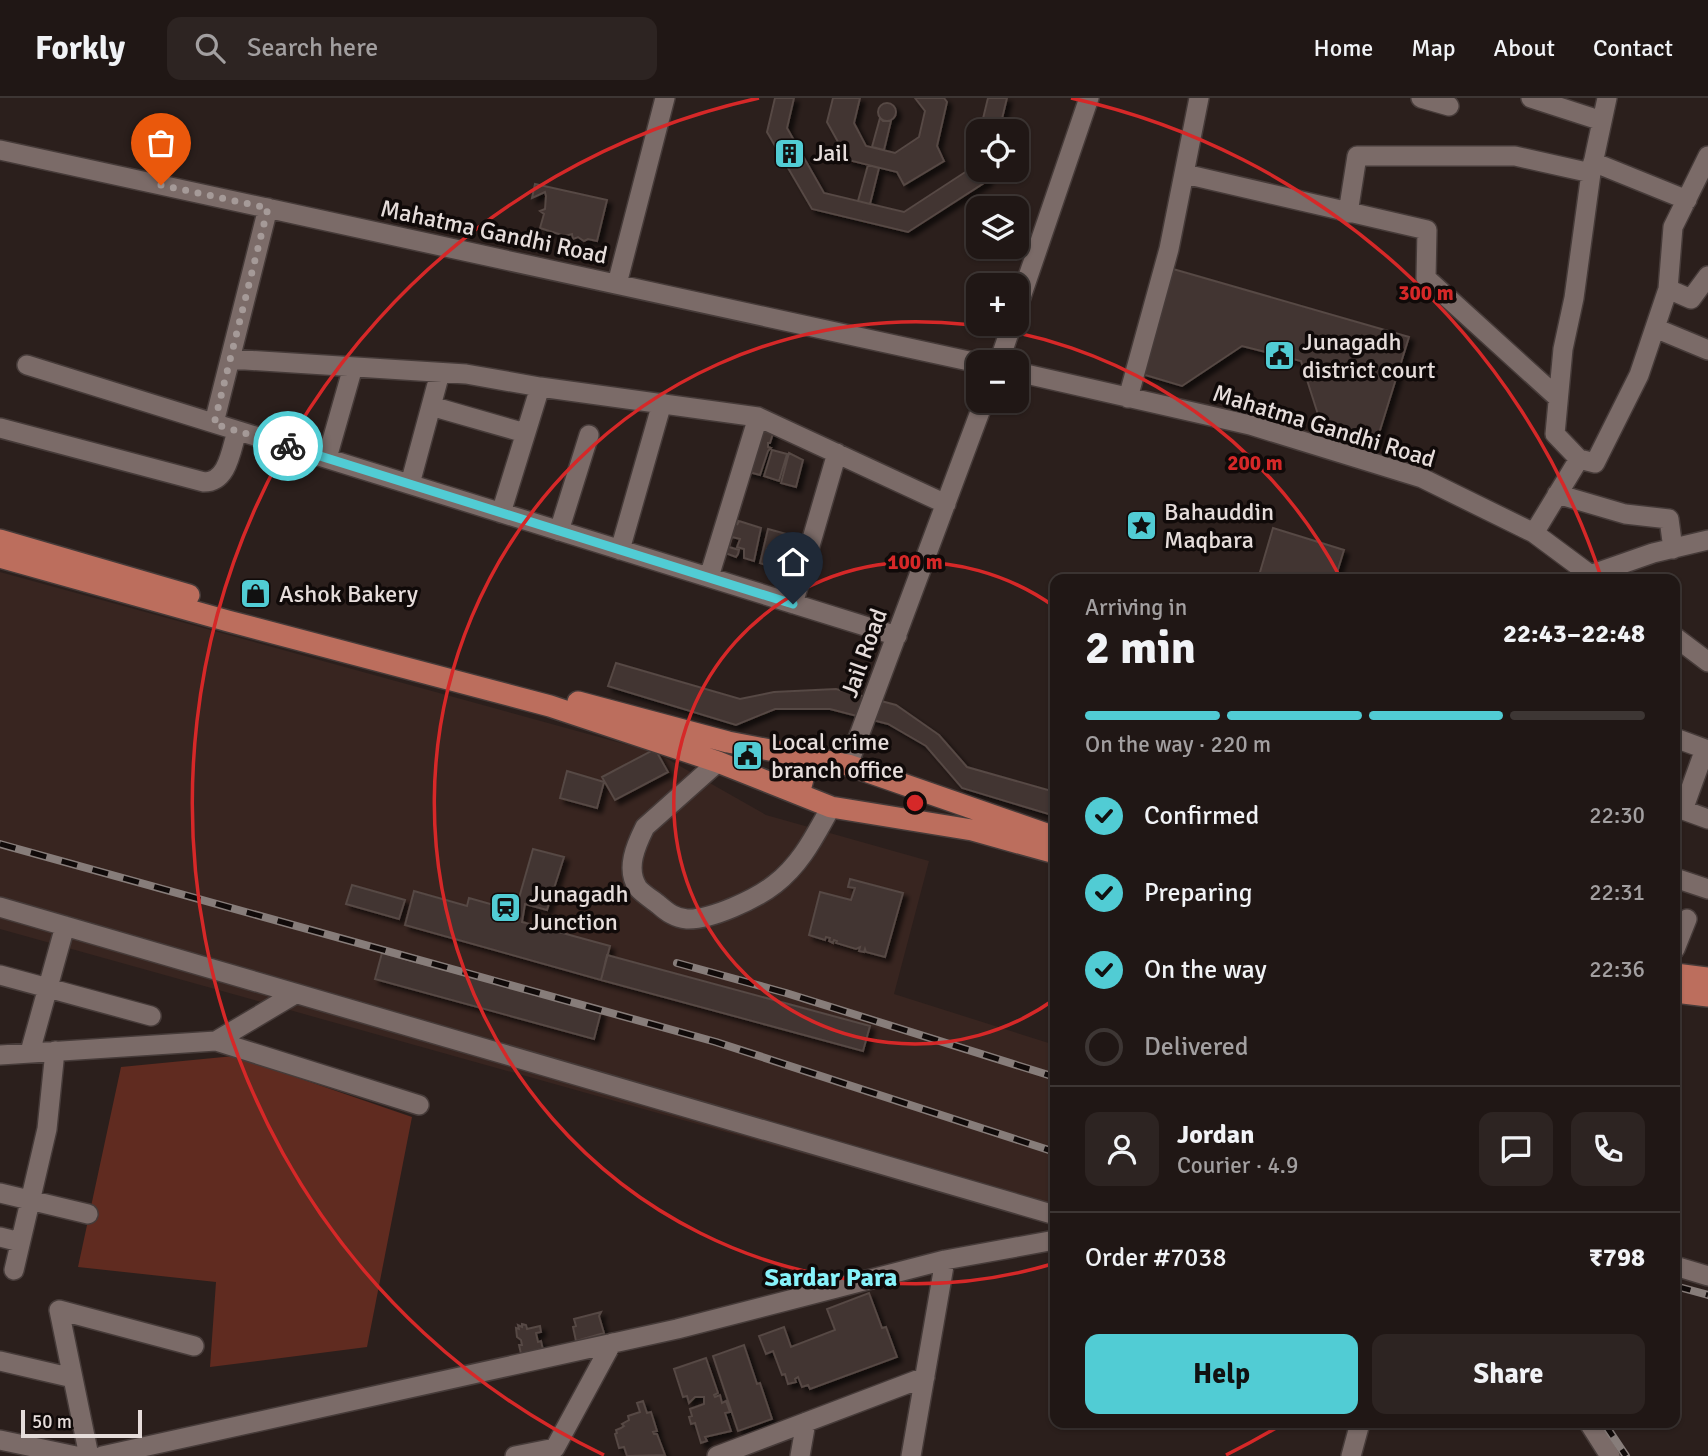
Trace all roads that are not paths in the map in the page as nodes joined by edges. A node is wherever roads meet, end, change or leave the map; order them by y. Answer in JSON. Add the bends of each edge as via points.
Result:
{"nodes":[{"id":1,"x":665,"y":98,"type":"edge"},
{"id":2,"x":1089,"y":98,"type":"edge"},
{"id":3,"x":1199,"y":98,"type":"edge"},
{"id":4,"x":1422,"y":98,"type":"edge"},
{"id":5,"x":1531,"y":98,"type":"edge"},
{"id":6,"x":1607,"y":98,"type":"edge"},
{"id":7,"x":1449,"y":106,"type":"dead end"},
{"id":8,"x":1602,"y":121,"type":"junction"},
{"id":9,"x":0,"y":150,"type":"edge"},
{"id":10,"x":1708,"y":156,"type":"edge"},
{"id":11,"x":1592,"y":167,"type":"junction"},
{"id":12,"x":1185,"y":174,"type":"junction"},
{"id":13,"x":1687,"y":200,"type":"junction"},
{"id":14,"x":268,"y":208,"type":"junction"},
{"id":15,"x":1348,"y":213,"type":"junction"},
{"id":16,"x":1029,"y":274,"type":"edge"},
{"id":17,"x":1708,"y":275,"type":"edge"},
{"id":18,"x":617,"y":284,"type":"junction"},
{"id":19,"x":1668,"y":289,"type":"junction"},
{"id":20,"x":1654,"y":328,"type":"junction"},
{"id":21,"x":1708,"y":350,"type":"edge"},
{"id":22,"x":230,"y":359,"type":"junction"},
{"id":23,"x":966,"y":360,"type":"edge"},
{"id":24,"x":27,"y":365,"type":"dead end"},
{"id":25,"x":354,"y":367,"type":"junction"},
{"id":26,"x":440,"y":373,"type":"junction"},
{"id":27,"x":1029,"y":375,"type":"edge"},
{"id":28,"x":540,"y":387,"type":"junction"},
{"id":29,"x":1557,"y":397,"type":"junction"},
{"id":30,"x":1128,"y":398,"type":"junction"},
{"id":31,"x":662,"y":403,"type":"junction"},
{"id":32,"x":431,"y":406,"type":"junction"},
{"id":33,"x":980,"y":413,"type":"edge"},
{"id":34,"x":758,"y":417,"type":"junction"},
{"id":35,"x":214,"y":424,"type":"junction"},
{"id":36,"x":0,"y":428,"type":"edge"},
{"id":37,"x":237,"y":431,"type":"junction"},
{"id":38,"x":525,"y":433,"type":"junction"},
{"id":39,"x":589,"y":435,"type":"dead end"},
{"id":40,"x":836,"y":453,"type":"junction"},
{"id":41,"x":327,"y":458,"type":"junction"},
{"id":42,"x":1579,"y":459,"type":"junction"},
{"id":43,"x":410,"y":484,"type":"junction"},
{"id":44,"x":1558,"y":494,"type":"junction"},
{"id":45,"x":946,"y":504,"type":"junction"},
{"id":46,"x":501,"y":513,"type":"junction"},
{"id":47,"x":559,"y":531,"type":"junction"},
{"id":48,"x":1534,"y":533,"type":"junction"},
{"id":49,"x":0,"y":540,"type":"edge"},
{"id":50,"x":1708,"y":540,"type":"edge"},
{"id":51,"x":1673,"y":549,"type":"junction"},
{"id":52,"x":620,"y":550,"type":"junction"},
{"id":53,"x":0,"y":557,"type":"edge"},
{"id":54,"x":1587,"y":574,"type":"edge"},
{"id":55,"x":1603,"y":574,"type":"edge"},
{"id":56,"x":709,"y":578,"type":"junction"},
{"id":57,"x":793,"y":604,"type":"junction"},
{"id":58,"x":897,"y":636,"type":"junction"},
{"id":59,"x":1680,"y":641,"type":"edge"},
{"id":60,"x":1708,"y":662,"type":"edge"},
{"id":61,"x":1680,"y":740,"type":"edge"},
{"id":62,"x":1706,"y":749,"type":"edge"},
{"id":63,"x":809,"y":756,"type":"junction"},
{"id":64,"x":718,"y":762,"type":"junction"},
{"id":65,"x":848,"y":765,"type":"junction"},
{"id":66,"x":910,"y":788,"type":"junction"},
{"id":67,"x":799,"y":794,"type":"junction"},
{"id":68,"x":831,"y":807,"type":"junction"},
{"id":69,"x":1680,"y":807,"type":"edge"},
{"id":70,"x":1680,"y":809,"type":"edge"},
{"id":71,"x":901,"y":818,"type":"junction"},
{"id":72,"x":1708,"y":819,"type":"edge"},
{"id":73,"x":1050,"y":835,"type":"edge"},
{"id":74,"x":1050,"y":852,"type":"edge"},
{"id":75,"x":1680,"y":880,"type":"edge"},
{"id":76,"x":1708,"y":889,"type":"edge"},
{"id":77,"x":0,"y":907,"type":"edge"},
{"id":78,"x":1687,"y":919,"type":"dead end"},
{"id":79,"x":65,"y":926,"type":"junction"},
{"id":80,"x":1680,"y":936,"type":"edge"},
{"id":81,"x":0,"y":975,"type":"edge"},
{"id":82,"x":1708,"y":978,"type":"edge"},
{"id":83,"x":48,"y":987,"type":"junction"},
{"id":84,"x":1680,"y":990,"type":"edge"},
{"id":85,"x":1680,"y":991,"type":"edge"},
{"id":86,"x":296,"y":994,"type":"junction"},
{"id":87,"x":1708,"y":996,"type":"edge"},
{"id":88,"x":151,"y":1016,"type":"dead end"},
{"id":89,"x":216,"y":1041,"type":"junction"},
{"id":90,"x":55,"y":1051,"type":"junction"},
{"id":91,"x":30,"y":1052,"type":"junction"},
{"id":92,"x":0,"y":1055,"type":"edge"},
{"id":93,"x":419,"y":1105,"type":"dead end"},
{"id":94,"x":0,"y":1193,"type":"edge"},
{"id":95,"x":29,"y":1200,"type":"junction"},
{"id":96,"x":88,"y":1214,"type":"dead end"},
{"id":97,"x":1050,"y":1214,"type":"edge"},
{"id":98,"x":0,"y":1237,"type":"edge"},
{"id":99,"x":1050,"y":1241,"type":"edge"},
{"id":100,"x":20,"y":1242,"type":"junction"},
{"id":101,"x":945,"y":1260,"type":"junction"},
{"id":102,"x":1680,"y":1268,"type":"edge"},
{"id":103,"x":14,"y":1270,"type":"dead end"},
{"id":104,"x":1708,"y":1276,"type":"edge"},
{"id":105,"x":612,"y":1343,"type":"junction"},
{"id":106,"x":194,"y":1346,"type":"dead end"},
{"id":107,"x":0,"y":1361,"type":"edge"},
{"id":108,"x":925,"y":1377,"type":"junction"},
{"id":109,"x":73,"y":1378,"type":"junction"},
{"id":110,"x":806,"y":1422,"type":"junction"},
{"id":111,"x":1359,"y":1428,"type":"edge"},
{"id":112,"x":1592,"y":1428,"type":"edge"},
{"id":113,"x":0,"y":1440,"type":"edge"},
{"id":114,"x":76,"y":1456,"type":"edge"},
{"id":115,"x":89,"y":1456,"type":"edge"},
{"id":116,"x":102,"y":1456,"type":"edge"},
{"id":117,"x":514,"y":1456,"type":"edge"},
{"id":118,"x":717,"y":1456,"type":"edge"},
{"id":119,"x":800,"y":1456,"type":"edge"},
{"id":120,"x":911,"y":1456,"type":"edge"},
{"id":121,"x":1351,"y":1456,"type":"edge"},
{"id":122,"x":1610,"y":1456,"type":"edge"}],
"edges":[{"from":1,"to":18,"type":"street"},
{"from":2,"to":16,"type":"street"},
{"from":3,"to":12,"type":"street"},
{"from":4,"to":7,"type":"street"},
{"from":5,"to":8,"type":"street"},
{"from":6,"to":8,"type":"street"},
{"from":8,"to":11,"type":"street"},
{"from":9,"to":14,"type":"street","name":"Mahatma Gandhi Road"},
{"from":10,"to":13,"type":"street"},
{"from":11,"to":13,"type":"street"},
{"from":11,"to":15,"type":"street","via":[[1515,156],[1357,156]]},
{"from":11,"to":29,"type":"street"},
{"from":12,"to":15,"type":"street"},
{"from":12,"to":30,"type":"street"},
{"from":13,"to":19,"type":"street","via":[[1673,227]]},
{"from":14,"to":18,"type":"street","name":"Mahatma Gandhi Road"},
{"from":14,"to":22,"type":"street"},
{"from":15,"to":29,"type":"street","via":[[1427,230],[1426,278]]},
{"from":17,"to":19,"type":"street","via":[[1691,299]]},
{"from":18,"to":23,"type":"street","name":"Mahatma Gandhi Road"},
{"from":19,"to":20,"type":"street"},
{"from":20,"to":21,"type":"street"},
{"from":20,"to":42,"type":"street","via":[[1639,375],[1595,463]]},
{"from":22,"to":25,"type":"street"},
{"from":22,"to":35,"type":"street"},
{"from":24,"to":35,"type":"street"},
{"from":25,"to":26,"type":"street"},
{"from":25,"to":41,"type":"street"},
{"from":26,"to":28,"type":"street"},
{"from":26,"to":32,"type":"street"},
{"from":27,"to":30,"type":"street","name":"Mahatma Gandhi Road"},
{"from":28,"to":31,"type":"street"},
{"from":28,"to":38,"type":"street"},
{"from":29,"to":42,"type":"street","via":[[1555,434]]},
{"from":30,"to":48,"type":"street","name":"Mahatma Gandhi Road","via":[[1250,425],[1422,478]]},
{"from":31,"to":34,"type":"street"},
{"from":31,"to":52,"type":"street"},
{"from":32,"to":38,"type":"street"},
{"from":32,"to":43,"type":"street"},
{"from":33,"to":45,"type":"street","name":"Jail Road"},
{"from":34,"to":40,"type":"street"},
{"from":34,"to":56,"type":"street"},
{"from":35,"to":37,"type":"street"},
{"from":36,"to":37,"type":"street","via":[[204,482],[214,482],[223,474]]},
{"from":37,"to":41,"type":"street"},
{"from":38,"to":46,"type":"street"},
{"from":39,"to":47,"type":"street"},
{"from":40,"to":45,"type":"street"},
{"from":40,"to":57,"type":"street"},
{"from":41,"to":43,"type":"street"},
{"from":42,"to":44,"type":"street"},
{"from":43,"to":46,"type":"street"},
{"from":44,"to":48,"type":"street"},
{"from":44,"to":51,"type":"street","via":[[1625,514],[1669,519]]},
{"from":45,"to":58,"type":"street","name":"Jail Road"},
{"from":46,"to":47,"type":"street"},
{"from":47,"to":52,"type":"street"},
{"from":48,"to":54,"type":"street","name":"Mahatma Gandhi Road"},
{"from":49,"to":63,"type":"main road","via":[[422,661],[729,742]]},
{"from":50,"to":51,"type":"street"},
{"from":51,"to":55,"type":"street"},
{"from":52,"to":56,"type":"street"},
{"from":53,"to":64,"type":"main road","via":[[550,706]]},
{"from":56,"to":57,"type":"street"},
{"from":57,"to":58,"type":"street"},
{"from":58,"to":65,"type":"street","name":"Jail Road"},
{"from":59,"to":60,"type":"street"},
{"from":61,"to":62,"type":"street"},
{"from":62,"to":69,"type":"street"},
{"from":63,"to":65,"type":"main road"},
{"from":63,"to":67,"type":"main road"},
{"from":64,"to":67,"type":"main road"},
{"from":64,"to":68,"type":"street","via":[[645,827],[631,863],[637,887],[671,915],[698,919],[749,901],[774,885],[798,864]]},
{"from":65,"to":66,"type":"main road"},
{"from":66,"to":71,"type":"main road"},
{"from":66,"to":73,"type":"main road"},
{"from":67,"to":68,"type":"main road"},
{"from":68,"to":71,"type":"main road"},
{"from":70,"to":72,"type":"street"},
{"from":71,"to":74,"type":"main road","via":[[972,830]]},
{"from":75,"to":76,"type":"street"},
{"from":77,"to":79,"type":"street"},
{"from":78,"to":80,"type":"street"},
{"from":79,"to":83,"type":"street"},
{"from":79,"to":86,"type":"street"},
{"from":81,"to":83,"type":"street"},
{"from":82,"to":84,"type":"main road"},
{"from":83,"to":88,"type":"street"},
{"from":83,"to":91,"type":"street"},
{"from":85,"to":87,"type":"main road"},
{"from":86,"to":89,"type":"street"},
{"from":86,"to":97,"type":"street"},
{"from":89,"to":90,"type":"street"},
{"from":89,"to":93,"type":"street"},
{"from":90,"to":91,"type":"street"},
{"from":90,"to":95,"type":"street","via":[[47,1129]]},
{"from":91,"to":92,"type":"street"},
{"from":94,"to":95,"type":"street"},
{"from":95,"to":96,"type":"street"},
{"from":95,"to":100,"type":"street"},
{"from":98,"to":100,"type":"street"},
{"from":99,"to":101,"type":"street"},
{"from":100,"to":103,"type":"street"},
{"from":101,"to":105,"type":"street"},
{"from":101,"to":108,"type":"street"},
{"from":102,"to":104,"type":"street"},
{"from":105,"to":116,"type":"street"},
{"from":105,"to":117,"type":"street","via":[[555,1448]]},
{"from":106,"to":109,"type":"street","via":[[59,1310]]},
{"from":107,"to":109,"type":"street"},
{"from":108,"to":110,"type":"street"},
{"from":108,"to":120,"type":"street"},
{"from":109,"to":115,"type":"street"},
{"from":110,"to":118,"type":"street"},
{"from":110,"to":119,"type":"street"},
{"from":111,"to":121,"type":"street"},
{"from":112,"to":122,"type":"street"},
{"from":113,"to":114,"type":"street"}]}
